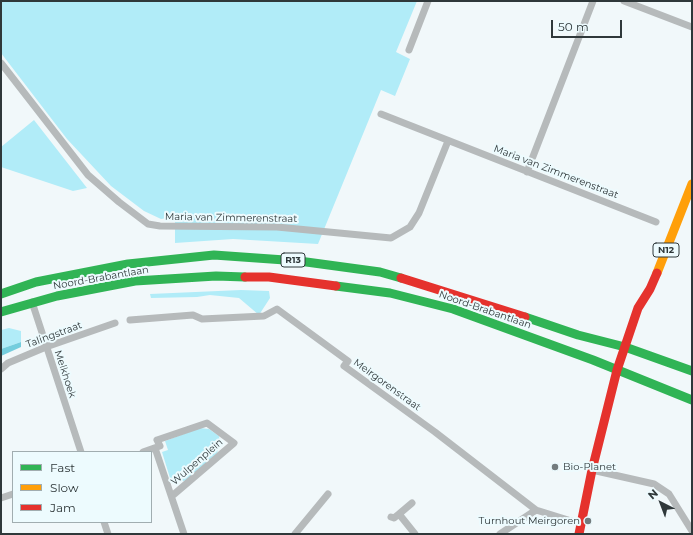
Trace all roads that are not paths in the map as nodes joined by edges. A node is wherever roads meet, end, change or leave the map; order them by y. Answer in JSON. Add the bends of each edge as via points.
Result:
{"nodes":[{"id":1,"x":428,"y":1,"type":"edge"},
{"id":2,"x":593,"y":1,"type":"edge"},
{"id":3,"x":624,"y":1,"type":"edge"},
{"id":4,"x":692,"y":27,"type":"edge"},
{"id":5,"x":409,"y":50,"type":"dead end"},
{"id":6,"x":1,"y":63,"type":"edge"},
{"id":7,"x":381,"y":114,"type":"dead end"},
{"id":8,"x":448,"y":141,"type":"junction"},
{"id":9,"x":527,"y":172,"type":"junction"},
{"id":10,"x":692,"y":184,"type":"edge"},
{"id":11,"x":656,"y":222,"type":"dead end"},
{"id":12,"x":1,"y":294,"type":"edge"},
{"id":13,"x":32,"y":302,"type":"junction"},
{"id":14,"x":1,"y":312,"type":"edge"},
{"id":15,"x":130,"y":320,"type":"dead end"},
{"id":16,"x":115,"y":323,"type":"dead end"},
{"id":17,"x":46,"y":347,"type":"junction"},
{"id":18,"x":625,"y":347,"type":"junction"},
{"id":19,"x":1,"y":369,"type":"edge"},
{"id":20,"x":617,"y":370,"type":"junction"},
{"id":21,"x":692,"y":371,"type":"edge"},
{"id":22,"x":692,"y":400,"type":"edge"},
{"id":23,"x":155,"y":448,"type":"junction"},
{"id":24,"x":81,"y":451,"type":"edge"},
{"id":25,"x":146,"y":451,"type":"edge"},
{"id":26,"x":592,"y":470,"type":"junction"},
{"id":27,"x":12,"y":494,"type":"edge"},
{"id":28,"x":328,"y":494,"type":"dead end"},
{"id":29,"x":172,"y":496,"type":"junction"},
{"id":30,"x":1,"y":498,"type":"edge"},
{"id":31,"x":412,"y":503,"type":"dead end"},
{"id":32,"x":536,"y":510,"type":"junction"},
{"id":33,"x":399,"y":514,"type":"junction"},
{"id":34,"x":391,"y":516,"type":"dead end"},
{"id":35,"x":104,"y":523,"type":"edge"},
{"id":36,"x":581,"y":524,"type":"junction"},
{"id":37,"x":692,"y":531,"type":"edge"},
{"id":38,"x":108,"y":534,"type":"edge"},
{"id":39,"x":184,"y":534,"type":"edge"},
{"id":40,"x":295,"y":534,"type":"edge"},
{"id":41,"x":415,"y":534,"type":"edge"},
{"id":42,"x":500,"y":534,"type":"edge"},
{"id":43,"x":580,"y":534,"type":"edge"}],
"edges":[{"from":1,"to":5,"type":"street"},
{"from":2,"to":9,"type":"street"},
{"from":3,"to":4,"type":"street"},
{"from":6,"to":8,"type":"street","name":"Maria van Zimmerenstraat","via":[[88,175],[148,224],[277,226],[391,238],[410,227],[419,213]]},
{"from":7,"to":8,"type":"street","name":"Maria van Zimmerenstraat"},
{"from":8,"to":9,"type":"street","name":"Maria van Zimmerenstraat"},
{"from":9,"to":11,"type":"street","name":"Maria van Zimmerenstraat"},
{"from":10,"to":18,"type":"main road","number":"N12","via":[[650,289],[638,308]]},
{"from":12,"to":18,"type":"main road","name":"Noord-Brabantlaan","number":"R13","via":[[36,282],[128,264],[214,255],[299,260],[380,272],[578,335]]},
{"from":13,"to":14,"type":"main road","name":"Noord-Brabantlaan","number":"R13"},
{"from":13,"to":17,"type":"street","name":"Melkhoek"},
{"from":13,"to":20,"type":"main road","name":"Noord-Brabantlaan","number":"R13","via":[[135,281],[216,276],[269,277],[390,293],[454,309]]},
{"from":15,"to":32,"type":"street","name":"Meirgorenstraat","via":[[193,315],[202,318],[264,316],[277,309],[348,361],[344,366]]},
{"from":16,"to":17,"type":"street","name":"Talingstraat"},
{"from":17,"to":19,"type":"street","name":"Talingstraat","via":[[8,363]]},
{"from":17,"to":24,"type":"street","name":"Melkhoek"},
{"from":18,"to":20,"type":"main road","number":"N12"},
{"from":18,"to":21,"type":"main road","name":"Noord-Brabantlaan","number":"R13"},
{"from":20,"to":22,"type":"main road","name":"Noord-Brabantlaan","number":"R13"},
{"from":20,"to":26,"type":"main road"},
{"from":23,"to":25,"type":"street"},
{"from":23,"to":29,"type":"street"},
{"from":23,"to":29,"type":"street","name":"Wulpenplein","via":[[160,446],[157,440],[207,423],[234,443]]},
{"from":26,"to":36,"type":"main road"},
{"from":26,"to":37,"type":"street","via":[[654,484],[669,494]]},
{"from":27,"to":30,"type":"street"},
{"from":28,"to":40,"type":"street"},
{"from":29,"to":39,"type":"street"},
{"from":31,"to":33,"type":"street"},
{"from":32,"to":36,"type":"street","name":"Meirgorenstraat"},
{"from":32,"to":42,"type":"street"},
{"from":33,"to":34,"type":"street","via":[[394,518]]},
{"from":33,"to":41,"type":"street"},
{"from":35,"to":38,"type":"street"},
{"from":36,"to":43,"type":"main road"}]}
